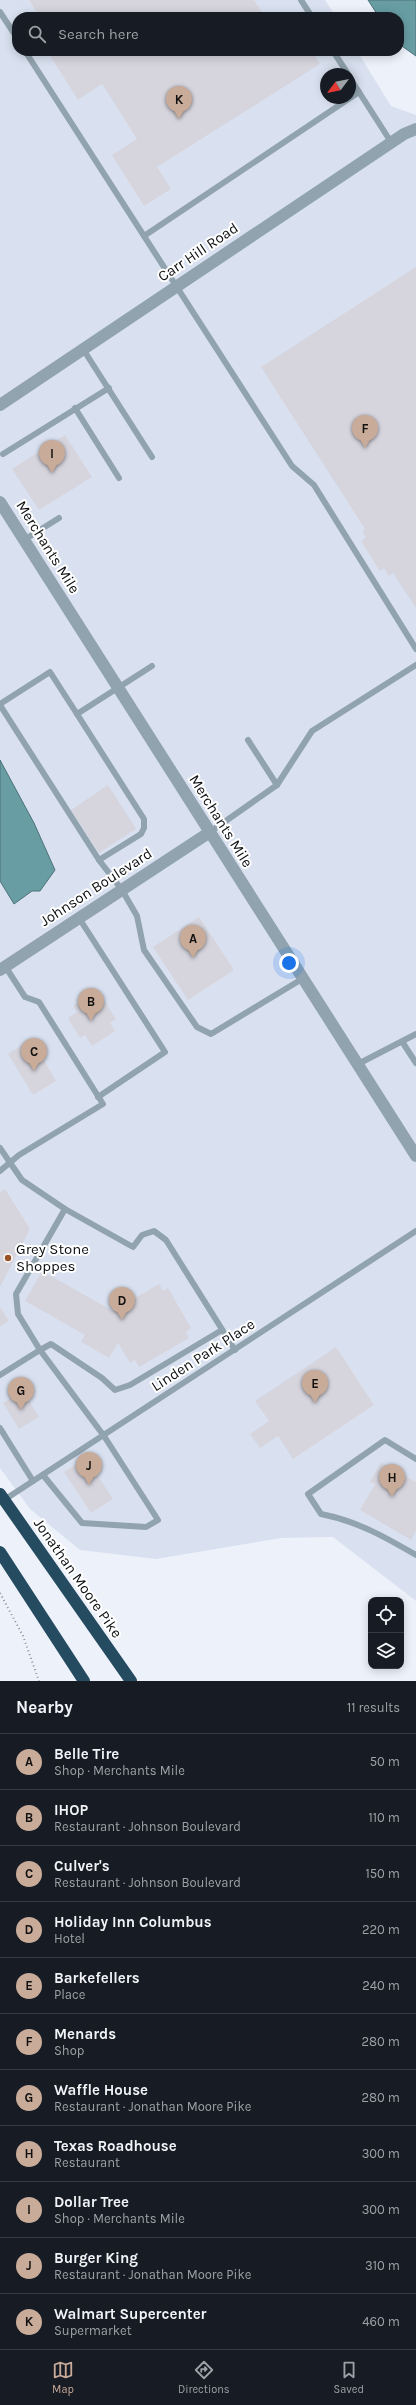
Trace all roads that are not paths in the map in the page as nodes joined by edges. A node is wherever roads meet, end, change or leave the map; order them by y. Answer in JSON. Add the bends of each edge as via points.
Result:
{"nodes":[{"id":1,"x":301,"y":0,"type":"edge"},
{"id":2,"x":0,"y":12,"type":"edge"},
{"id":3,"x":309,"y":12,"type":"edge"},
{"id":4,"x":12,"y":30,"type":"edge"},
{"id":5,"x":28,"y":56,"type":"edge"},
{"id":6,"x":336,"y":56,"type":"edge"},
{"id":7,"x":344,"y":68,"type":"edge"},
{"id":8,"x":356,"y":87,"type":"edge"},
{"id":9,"x":359,"y":92,"type":"junction"},
{"id":10,"x":416,"y":129,"type":"edge"},
{"id":11,"x":391,"y":142,"type":"junction"},
{"id":12,"x":144,"y":236,"type":"junction"},
{"id":13,"x":177,"y":286,"type":"junction"},
{"id":14,"x":83,"y":349,"type":"junction"},
{"id":15,"x":109,"y":388,"type":"junction"},
{"id":16,"x":0,"y":405,"type":"edge"},
{"id":17,"x":75,"y":408,"type":"junction"},
{"id":18,"x":3,"y":454,"type":"dead end"},
{"id":19,"x":152,"y":456,"type":"dead end"},
{"id":20,"x":119,"y":478,"type":"dead end"},
{"id":21,"x":0,"y":502,"type":"edge"},
{"id":22,"x":59,"y":518,"type":"dead end"},
{"id":23,"x":24,"y":540,"type":"junction"},
{"id":24,"x":416,"y":649,"type":"edge"},
{"id":25,"x":416,"y":665,"type":"edge"},
{"id":26,"x":152,"y":666,"type":"dead end"},
{"id":27,"x":118,"y":688,"type":"junction"},
{"id":28,"x":0,"y":704,"type":"edge"},
{"id":29,"x":77,"y":714,"type":"junction"},
{"id":30,"x":248,"y":740,"type":"dead end"},
{"id":31,"x":277,"y":785,"type":"junction"},
{"id":32,"x":210,"y":832,"type":"junction"},
{"id":33,"x":99,"y":860,"type":"junction"},
{"id":34,"x":122,"y":890,"type":"junction"},
{"id":35,"x":79,"y":918,"type":"junction"},
{"id":36,"x":3,"y":968,"type":"edge"},
{"id":37,"x":302,"y":979,"type":"junction"},
{"id":38,"x":416,"y":1034,"type":"edge"},
{"id":39,"x":403,"y":1043,"type":"junction"},
{"id":40,"x":416,"y":1063,"type":"edge"},
{"id":41,"x":358,"y":1064,"type":"junction"},
{"id":42,"x":98,"y":1097,"type":"junction"},
{"id":43,"x":0,"y":1148,"type":"edge"},
{"id":44,"x":416,"y":1156,"type":"edge"},
{"id":45,"x":10,"y":1165,"type":"junction"},
{"id":46,"x":0,"y":1171,"type":"edge"},
{"id":47,"x":65,"y":1209,"type":"junction"},
{"id":48,"x":416,"y":1231,"type":"edge"},
{"id":49,"x":222,"y":1330,"type":"junction"},
{"id":50,"x":40,"y":1350,"type":"junction"},
{"id":51,"x":235,"y":1350,"type":"junction"},
{"id":52,"x":0,"y":1375,"type":"edge"},
{"id":53,"x":0,"y":1428,"type":"edge"},
{"id":54,"x":104,"y":1436,"type":"junction"},
{"id":55,"x":416,"y":1459,"type":"edge"},
{"id":56,"x":43,"y":1475,"type":"junction"},
{"id":57,"x":34,"y":1482,"type":"junction"},
{"id":58,"x":2,"y":1497,"type":"edge"},
{"id":59,"x":0,"y":1552,"type":"edge"},
{"id":60,"x":416,"y":1555,"type":"edge"},
{"id":61,"x":84,"y":1681,"type":"edge"},
{"id":62,"x":131,"y":1681,"type":"edge"}],
"edges":[{"from":1,"to":3,"type":"lane"},
{"from":2,"to":4,"type":"lane"},
{"from":5,"to":12,"type":"lane"},
{"from":6,"to":7,"type":"lane"},
{"from":8,"to":9,"type":"lane"},
{"from":9,"to":11,"type":"lane"},
{"from":9,"to":12,"type":"lane"},
{"from":10,"to":11,"type":"street","name":"Carr Hill Road"},
{"from":11,"to":13,"type":"street","name":"Carr Hill Road"},
{"from":12,"to":13,"type":"lane"},
{"from":13,"to":14,"type":"street","name":"Carr Hill Road"},
{"from":13,"to":24,"type":"lane","via":[[292,466],[314,485]]},
{"from":14,"to":15,"type":"lane"},
{"from":14,"to":16,"type":"street","name":"Carr Hill Road"},
{"from":15,"to":17,"type":"lane"},
{"from":15,"to":19,"type":"lane"},
{"from":17,"to":18,"type":"lane"},
{"from":17,"to":20,"type":"lane"},
{"from":21,"to":23,"type":"street","name":"Merchants Mile"},
{"from":22,"to":23,"type":"lane"},
{"from":23,"to":27,"type":"street","name":"Merchants Mile"},
{"from":25,"to":31,"type":"lane","via":[[312,731]]},
{"from":26,"to":27,"type":"lane"},
{"from":27,"to":29,"type":"lane"},
{"from":27,"to":32,"type":"street","name":"Merchants Mile"},
{"from":28,"to":29,"type":"lane","via":[[50,672]]},
{"from":28,"to":33,"type":"lane"},
{"from":29,"to":33,"type":"lane","via":[[144,819],[141,834]]},
{"from":30,"to":31,"type":"lane"},
{"from":31,"to":32,"type":"lane"},
{"from":32,"to":34,"type":"street","name":"Johnson Boulevard"},
{"from":32,"to":37,"type":"street","name":"Merchants Mile"},
{"from":33,"to":34,"type":"lane"},
{"from":34,"to":35,"type":"street","name":"Johnson Boulevard"},
{"from":34,"to":37,"type":"lane","via":[[137,916],[144,950],[197,1027],[211,1034]]},
{"from":35,"to":36,"type":"street","name":"Johnson Boulevard"},
{"from":35,"to":42,"type":"lane","via":[[165,1052]]},
{"from":36,"to":42,"type":"lane","via":[[25,997],[39,1002]]},
{"from":37,"to":41,"type":"street","name":"Merchants Mile"},
{"from":38,"to":39,"type":"lane"},
{"from":39,"to":40,"type":"lane"},
{"from":39,"to":41,"type":"lane"},
{"from":41,"to":44,"type":"street","name":"Merchants Mile"},
{"from":42,"to":45,"type":"lane","via":[[103,1104],[19,1155]]},
{"from":43,"to":45,"type":"lane"},
{"from":45,"to":46,"type":"lane"},
{"from":45,"to":47,"type":"lane","via":[[22,1180]]},
{"from":47,"to":49,"type":"lane","via":[[134,1247],[142,1235],[154,1231],[166,1240]]},
{"from":47,"to":50,"type":"lane","via":[[16,1294],[18,1314]]},
{"from":48,"to":51,"type":"lane","name":"Linden Park Place"},
{"from":49,"to":50,"type":"lane","via":[[130,1384],[115,1390],[102,1378],[51,1344]]},
{"from":49,"to":51,"type":"lane"},
{"from":50,"to":52,"type":"lane"},
{"from":50,"to":54,"type":"lane"},
{"from":51,"to":54,"type":"lane","name":"Linden Park Place"},
{"from":53,"to":57,"type":"lane"},
{"from":54,"to":56,"type":"lane","name":"Linden Park Place"},
{"from":54,"to":56,"type":"lane","via":[[158,1520],[146,1527],[82,1523]]},
{"from":55,"to":60,"type":"lane","via":[[385,1440],[308,1494],[321,1514],[341,1518],[378,1532]]},
{"from":56,"to":57,"type":"lane","name":"Linden Park Place"},
{"from":57,"to":58,"type":"lane","name":"Linden Park Place"},
{"from":58,"to":62,"type":"highway","name":"Jonathan Moore Pike"},
{"from":59,"to":61,"type":"highway"}]}
